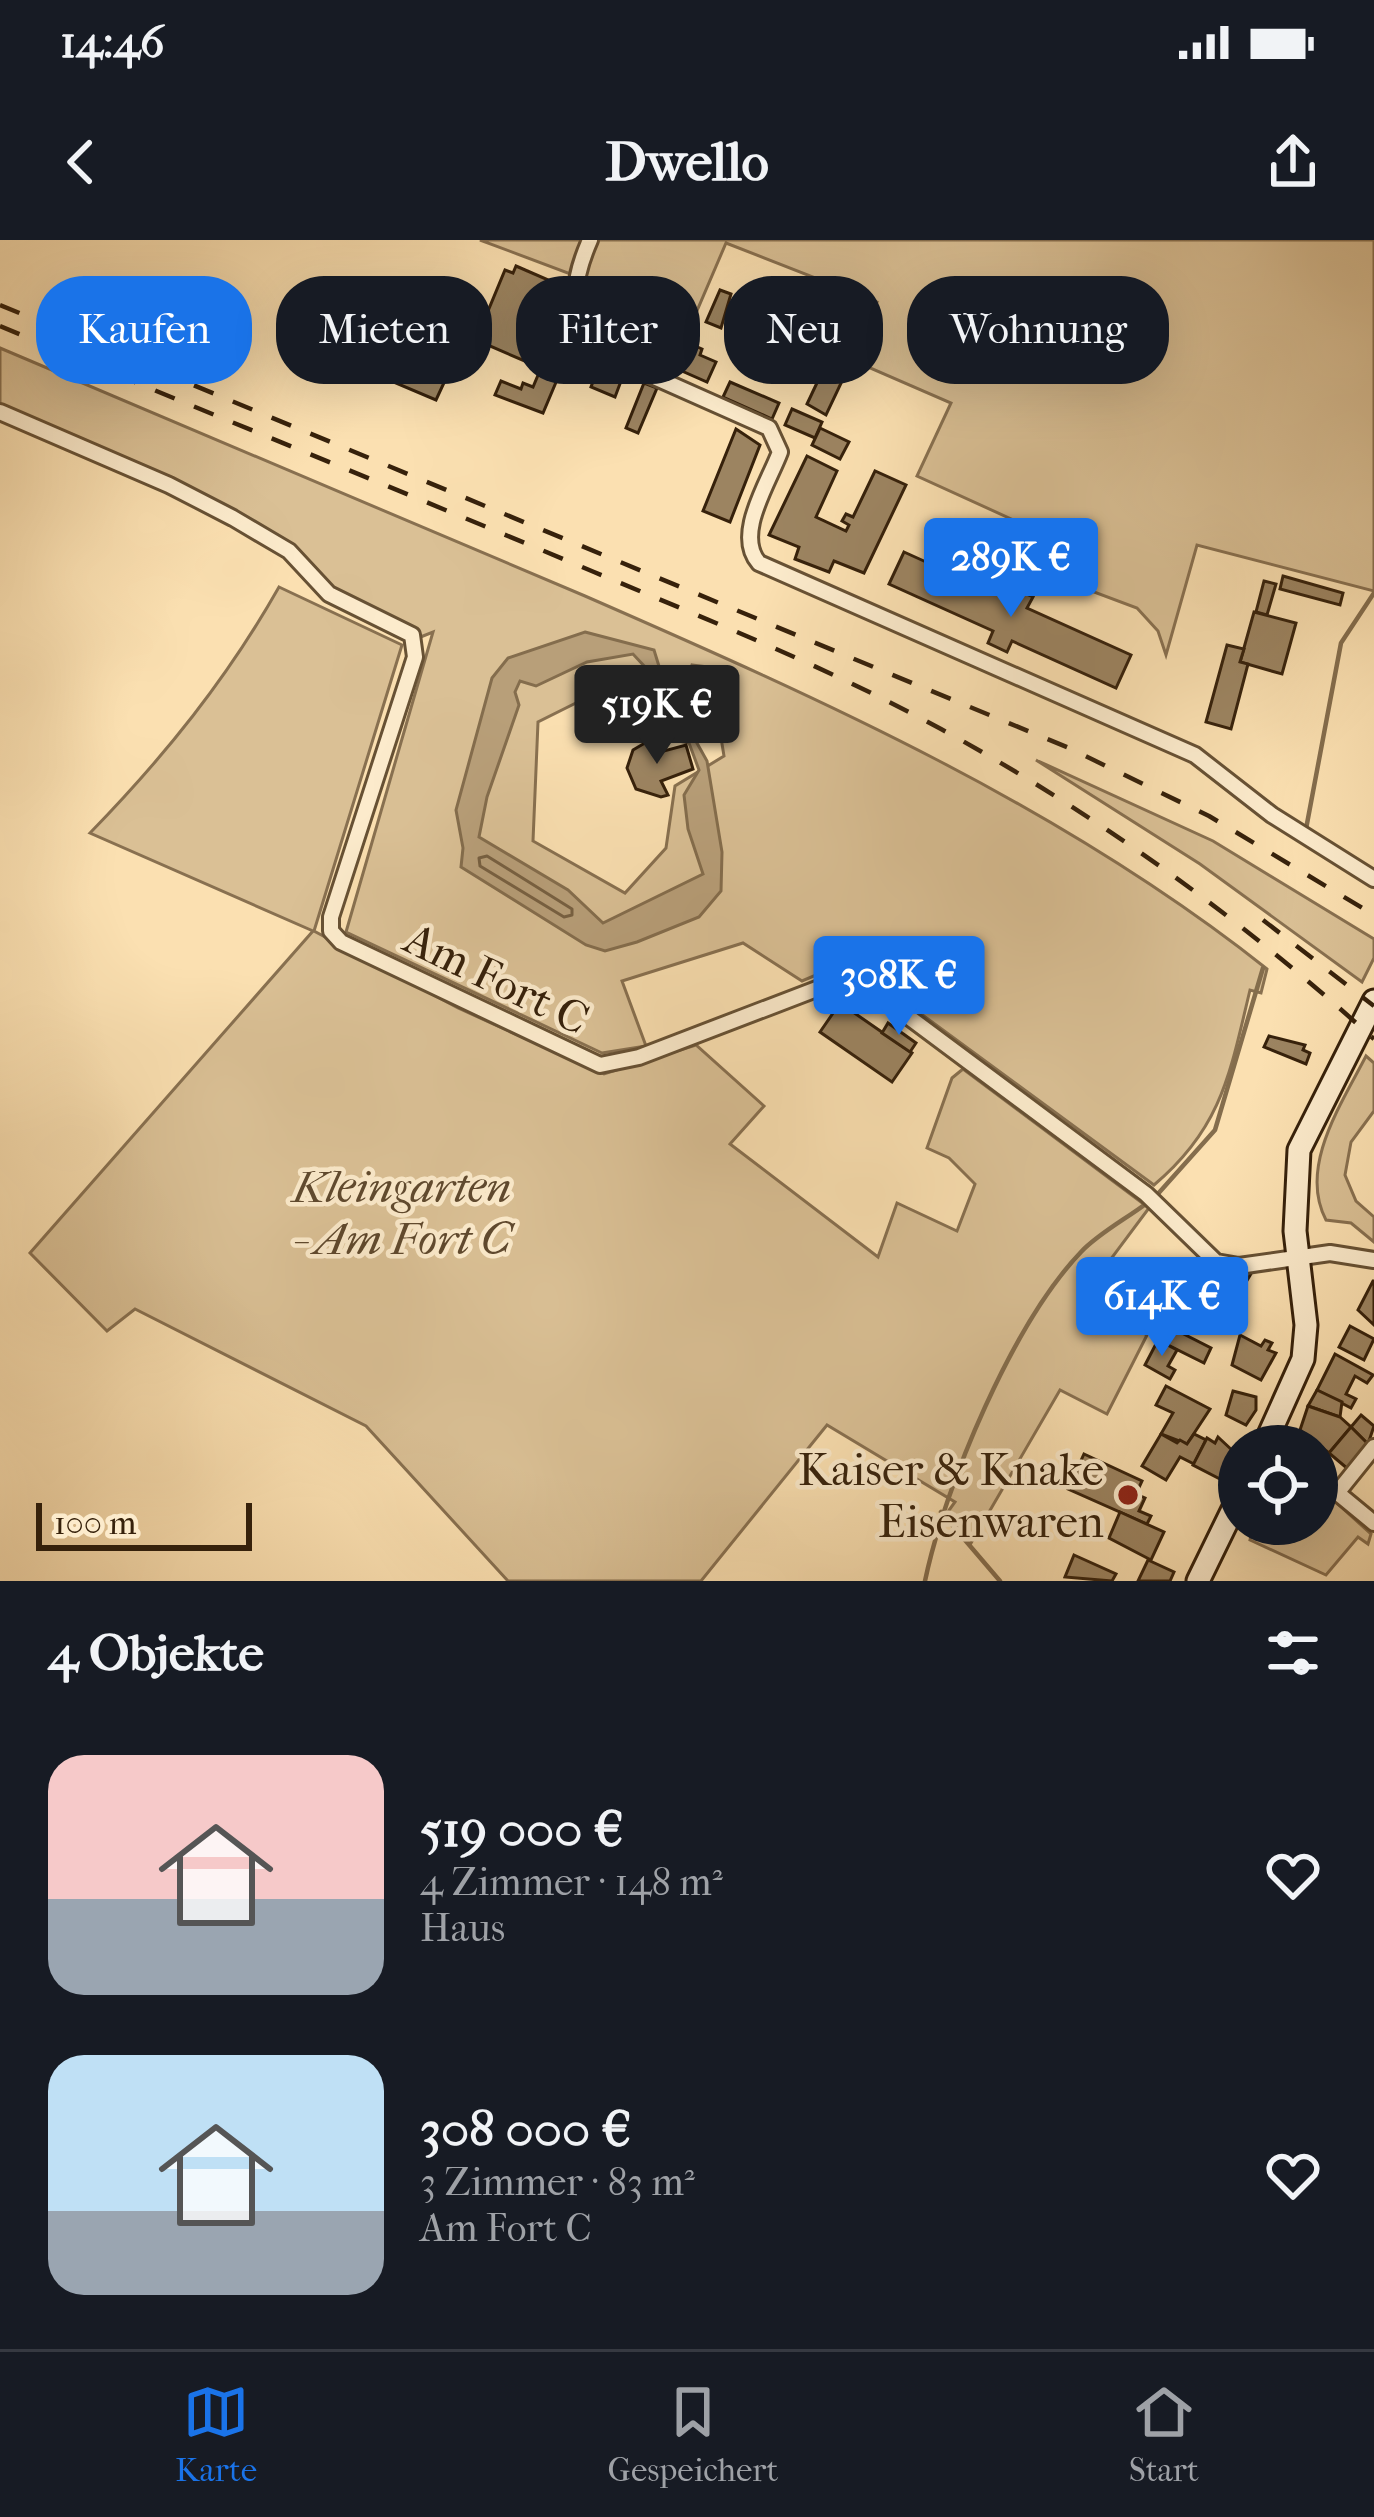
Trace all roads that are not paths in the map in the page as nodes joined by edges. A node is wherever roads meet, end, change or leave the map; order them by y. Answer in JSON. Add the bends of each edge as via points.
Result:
{"nodes":[{"id":1,"x":590,"y":240,"type":"edge"},
{"id":2,"x":0,"y":412,"type":"edge"},
{"id":3,"x":1374,"y":879,"type":"edge"},
{"id":4,"x":1374,"y":1000,"type":"edge"},
{"id":5,"x":1300,"y":1258,"type":"junction"},
{"id":6,"x":1374,"y":1260,"type":"edge"},
{"id":7,"x":1277,"y":1425,"type":"edge"},
{"id":8,"x":1374,"y":1447,"type":"edge"},
{"id":9,"x":1338,"y":1491,"type":"edge"},
{"id":10,"x":1338,"y":1493,"type":"edge"},
{"id":11,"x":1374,"y":1523,"type":"edge"},
{"id":12,"x":1218,"y":1540,"type":"edge"},
{"id":13,"x":1198,"y":1581,"type":"edge"}],
"edges":[{"from":1,"to":3,"type":"street","via":[[573,293],[598,347],[616,363],[770,428],[780,452],[748,536],[759,563],[1196,754]]},
{"from":2,"to":5,"type":"street","name":"Am Fort C","via":[[169,484],[276,542],[328,594],[406,628],[415,646],[410,673],[331,916],[341,941],[600,1065],[840,980],[860,980],[1150,1198],[1223,1265]]},
{"from":4,"to":5,"type":"main road","via":[[1299,1150]]},
{"from":5,"to":6,"type":"street","name":"Am Fort C"},
{"from":5,"to":7,"type":"main road","via":[[1303,1359]]},
{"from":8,"to":9,"type":"street"},
{"from":10,"to":11,"type":"street"},
{"from":12,"to":13,"type":"main road"}]}
